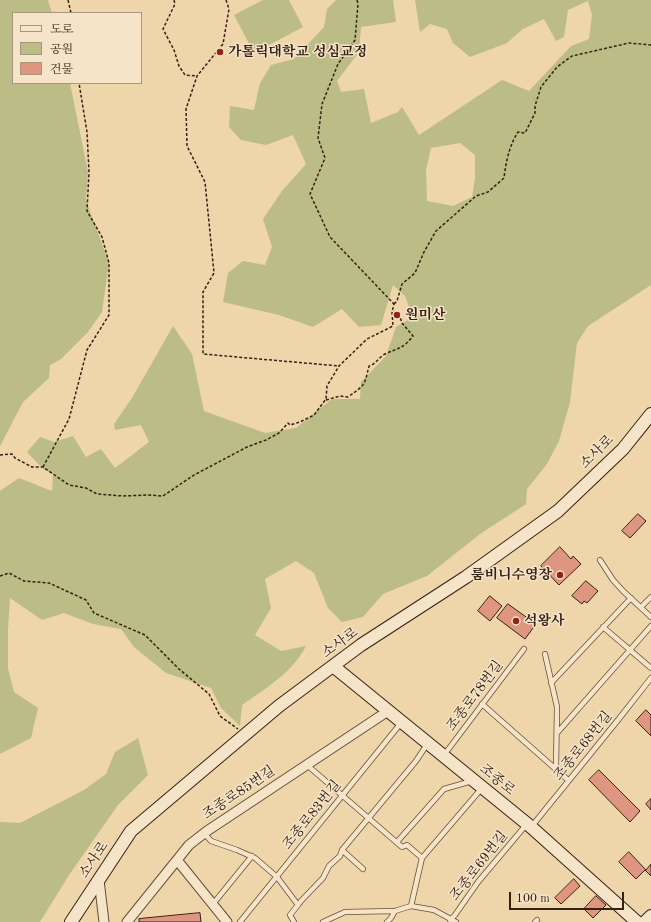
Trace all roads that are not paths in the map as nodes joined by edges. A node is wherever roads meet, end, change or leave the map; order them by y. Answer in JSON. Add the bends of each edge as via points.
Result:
{"nodes":[{"id":1,"x":651,"y":414,"type":"edge"},
{"id":2,"x":600,"y":560,"type":"dead end"},
{"id":3,"x":651,"y":597,"type":"edge"},
{"id":4,"x":631,"y":598,"type":"junction"},
{"id":5,"x":641,"y":607,"type":"junction"},
{"id":6,"x":651,"y":617,"type":"edge"},
{"id":7,"x":651,"y":626,"type":"edge"},
{"id":8,"x":603,"y":627,"type":"junction"},
{"id":9,"x":524,"y":649,"type":"dead end"},
{"id":10,"x":630,"y":650,"type":"junction"},
{"id":11,"x":545,"y":654,"type":"dead end"},
{"id":12,"x":333,"y":666,"type":"junction"},
{"id":13,"x":651,"y":668,"type":"edge"},
{"id":14,"x":651,"y":678,"type":"edge"},
{"id":15,"x":551,"y":683,"type":"junction"},
{"id":16,"x":482,"y":704,"type":"junction"},
{"id":17,"x":388,"y":711,"type":"junction"},
{"id":18,"x":402,"y":722,"type":"junction"},
{"id":19,"x":557,"y":733,"type":"junction"},
{"id":20,"x":428,"y":743,"type":"junction"},
{"id":21,"x":444,"y":756,"type":"junction"},
{"id":22,"x":307,"y":765,"type":"junction"},
{"id":23,"x":556,"y":769,"type":"junction"},
{"id":24,"x":568,"y":780,"type":"junction"},
{"id":25,"x":478,"y":784,"type":"junction"},
{"id":26,"x":342,"y":796,"type":"junction"},
{"id":27,"x":368,"y":818,"type":"junction"},
{"id":28,"x":529,"y":826,"type":"junction"},
{"id":29,"x":204,"y":833,"type":"junction"},
{"id":30,"x":397,"y":842,"type":"junction"},
{"id":31,"x":342,"y":850,"type":"junction"},
{"id":32,"x":252,"y":856,"type":"junction"},
{"id":33,"x":422,"y":858,"type":"junction"},
{"id":34,"x":176,"y":860,"type":"junction"},
{"id":35,"x":363,"y":868,"type":"dead end"},
{"id":36,"x":277,"y":877,"type":"junction"},
{"id":37,"x":99,"y":880,"type":"junction"},
{"id":38,"x":213,"y":904,"type":"junction"},
{"id":39,"x":298,"y":905,"type":"junction"},
{"id":40,"x":411,"y":906,"type":"junction"},
{"id":41,"x":395,"y":911,"type":"junction"},
{"id":42,"x":651,"y":916,"type":"edge"},
{"id":43,"x":452,"y":921,"type":"edge"},
{"id":44,"x":71,"y":922,"type":"edge"},
{"id":45,"x":104,"y":922,"type":"edge"},
{"id":46,"x":127,"y":922,"type":"edge"},
{"id":47,"x":227,"y":922,"type":"edge"},
{"id":48,"x":240,"y":922,"type":"edge"},
{"id":49,"x":294,"y":922,"type":"edge"},
{"id":50,"x":323,"y":922,"type":"edge"},
{"id":51,"x":386,"y":922,"type":"edge"},
{"id":52,"x":637,"y":922,"type":"edge"},
{"id":53,"x":645,"y":922,"type":"edge"}],
"edges":[{"from":1,"to":12,"type":"street","name":"소사로","via":[[622,449],[558,511],[466,577]]},
{"from":2,"to":4,"type":"lane"},
{"from":3,"to":5,"type":"lane"},
{"from":4,"to":5,"type":"lane"},
{"from":4,"to":8,"type":"lane"},
{"from":5,"to":6,"type":"lane"},
{"from":7,"to":10,"type":"lane"},
{"from":8,"to":10,"type":"lane"},
{"from":8,"to":15,"type":"lane"},
{"from":9,"to":16,"type":"lane","name":"조종로78번길"},
{"from":10,"to":13,"type":"lane"},
{"from":10,"to":19,"type":"lane"},
{"from":11,"to":15,"type":"lane"},
{"from":12,"to":17,"type":"street","name":"조종로"},
{"from":12,"to":37,"type":"street","name":"소사로","via":[[279,706],[131,831]]},
{"from":14,"to":24,"type":"lane","name":"조종로68번길"},
{"from":15,"to":19,"type":"lane","via":[[558,707]]},
{"from":16,"to":21,"type":"lane","name":"조종로78번길"},
{"from":16,"to":23,"type":"lane"},
{"from":17,"to":18,"type":"street","name":"조종로"},
{"from":17,"to":22,"type":"street","name":"조종로85번길"},
{"from":18,"to":20,"type":"street","name":"조종로"},
{"from":18,"to":26,"type":"lane","name":"조종로83번길"},
{"from":19,"to":23,"type":"lane"},
{"from":20,"to":21,"type":"street","name":"조종로"},
{"from":20,"to":27,"type":"lane"},
{"from":21,"to":25,"type":"street","name":"조종로"},
{"from":22,"to":26,"type":"lane"},
{"from":22,"to":29,"type":"street","name":"조종로85번길"},
{"from":23,"to":24,"type":"lane"},
{"from":24,"to":28,"type":"lane","name":"조종로68번길"},
{"from":25,"to":28,"type":"street","name":"조종로"},
{"from":25,"to":30,"type":"lane","via":[[444,789]]},
{"from":25,"to":33,"type":"lane"},
{"from":26,"to":27,"type":"lane"},
{"from":26,"to":36,"type":"lane","name":"조종로83번길"},
{"from":27,"to":30,"type":"lane"},
{"from":27,"to":31,"type":"lane"},
{"from":28,"to":43,"type":"lane","name":"조종로69번길","via":[[478,882]]},
{"from":28,"to":52,"type":"street","name":"조종로"},
{"from":29,"to":32,"type":"lane","via":[[211,841]]},
{"from":29,"to":34,"type":"street","name":"조종로85번길"},
{"from":30,"to":33,"type":"lane","via":[[402,847],[407,845]]},
{"from":31,"to":35,"type":"lane"},
{"from":31,"to":39,"type":"lane","via":[[323,878]]},
{"from":32,"to":36,"type":"lane"},
{"from":32,"to":38,"type":"lane"},
{"from":33,"to":40,"type":"lane"},
{"from":34,"to":38,"type":"street"},
{"from":34,"to":46,"type":"street","name":"조종로85번길"},
{"from":36,"to":39,"type":"lane"},
{"from":36,"to":48,"type":"lane","name":"조종로83번길"},
{"from":37,"to":44,"type":"street","name":"소사로"},
{"from":37,"to":45,"type":"street"},
{"from":38,"to":47,"type":"street"},
{"from":39,"to":49,"type":"lane","via":[[290,916]]},
{"from":40,"to":41,"type":"lane"},
{"from":40,"to":43,"type":"lane","via":[[434,910]]},
{"from":41,"to":50,"type":"lane","via":[[345,912]]},
{"from":41,"to":51,"type":"lane"},
{"from":42,"to":53,"type":"street"}]}
